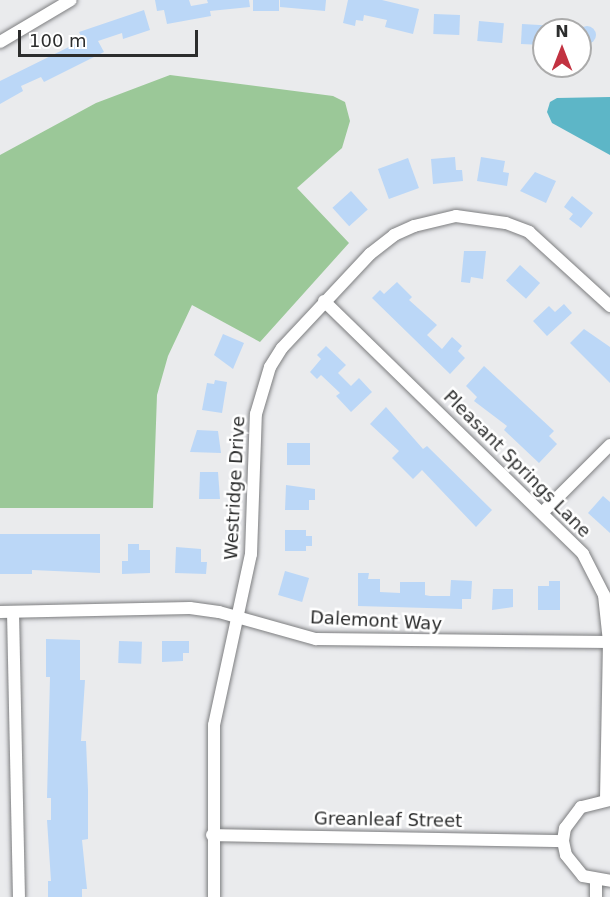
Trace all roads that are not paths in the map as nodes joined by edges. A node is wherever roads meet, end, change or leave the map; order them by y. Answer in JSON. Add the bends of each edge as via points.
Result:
{"nodes":[{"id":1,"x":71,"y":0,"type":"edge"},
{"id":2,"x":0,"y":42,"type":"edge"},
{"id":3,"x":324,"y":301,"type":"junction"},
{"id":4,"x":610,"y":306,"type":"edge"},
{"id":5,"x":610,"y":445,"type":"edge"},
{"id":6,"x":542,"y":513,"type":"junction"},
{"id":7,"x":6,"y":612,"type":"edge"},
{"id":8,"x":237,"y":617,"type":"junction"},
{"id":9,"x":610,"y":642,"type":"edge"},
{"id":10,"x":608,"y":800,"type":"edge"},
{"id":11,"x":212,"y":835,"type":"junction"},
{"id":12,"x":563,"y":841,"type":"junction"},
{"id":13,"x":596,"y":880,"type":"junction"},
{"id":14,"x":610,"y":881,"type":"edge"},
{"id":15,"x":19,"y":897,"type":"edge"},
{"id":16,"x":214,"y":897,"type":"edge"},
{"id":17,"x":596,"y":897,"type":"edge"}],
"edges":[{"from":1,"to":2,"type":"street"},
{"from":3,"to":4,"type":"street","name":"Westridge Drive","via":[[394,236],[414,226],[456,216],[506,223],[529,232]]},
{"from":3,"to":6,"type":"street","name":"Pleasant Springs Lane"},
{"from":3,"to":8,"type":"street","name":"Westridge Drive","via":[[282,348],[261,390],[254,432],[251,554]]},
{"from":5,"to":6,"type":"street"},
{"from":6,"to":9,"type":"street","name":"Pleasant Springs Lane","via":[[583,554],[604,595]]},
{"from":7,"to":8,"type":"street","name":"Dalemont Way","via":[[171,608]]},
{"from":7,"to":15,"type":"street"},
{"from":8,"to":9,"type":"street","name":"Dalemont Way","via":[[316,639]]},
{"from":8,"to":11,"type":"street","name":"Westridge Drive","via":[[214,724]]},
{"from":9,"to":10,"type":"street","name":"Pleasant Springs Lane"},
{"from":10,"to":12,"type":"street","name":"Pleasant Springs Lane","via":[[581,807],[565,828]]},
{"from":11,"to":12,"type":"street","name":"Greanleaf Street"},
{"from":11,"to":16,"type":"street","name":"Westridge Drive"},
{"from":12,"to":13,"type":"street","via":[[573,867]]},
{"from":13,"to":14,"type":"street"},
{"from":13,"to":17,"type":"street"}]}
